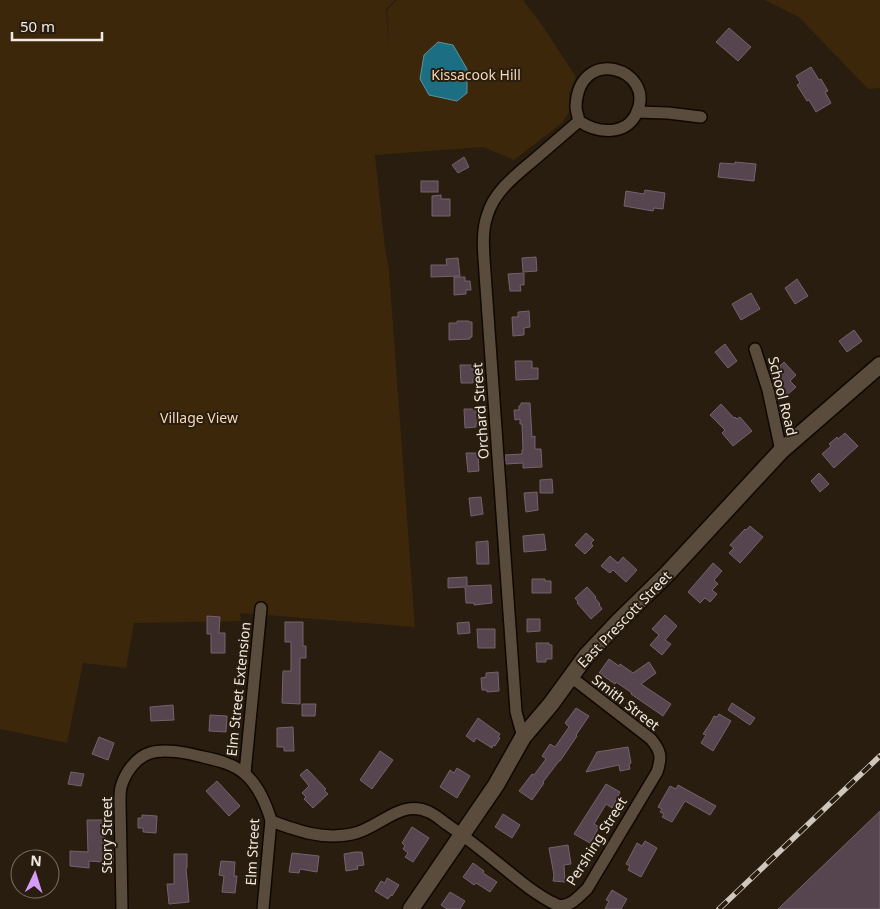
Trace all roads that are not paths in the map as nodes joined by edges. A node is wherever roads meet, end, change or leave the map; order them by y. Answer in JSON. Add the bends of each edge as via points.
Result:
{"nodes":[{"id":1,"x":637,"y":112,"type":"junction"},
{"id":2,"x":701,"y":117,"type":"dead end"},
{"id":3,"x":579,"y":121,"type":"junction"},
{"id":4,"x":755,"y":348,"type":"dead end"},
{"id":5,"x":880,"y":365,"type":"edge"},
{"id":6,"x":781,"y":451,"type":"junction"},
{"id":7,"x":261,"y":608,"type":"dead end"},
{"id":8,"x":570,"y":677,"type":"junction"},
{"id":9,"x":523,"y":738,"type":"junction"},
{"id":10,"x":659,"y":754,"type":"joint"},
{"id":11,"x":245,"y":773,"type":"junction"},
{"id":12,"x":271,"y":821,"type":"junction"},
{"id":13,"x":462,"y":835,"type":"junction"},
{"id":14,"x":122,"y":909,"type":"edge"},
{"id":15,"x":263,"y":909,"type":"edge"},
{"id":16,"x":412,"y":909,"type":"edge"}],
"edges":[{"from":1,"to":2,"type":"street"},
{"from":1,"to":3,"type":"street","via":[[624,128],[616,130],[586,126]]},
{"from":1,"to":3,"type":"street","via":[[640,94],[636,84],[616,69],[601,69],[588,74],[579,88],[576,107]]},
{"from":3,"to":9,"type":"street","name":"Orchard Street","via":[[508,182],[491,204],[484,230],[516,712]]},
{"from":4,"to":6,"type":"street","name":"School Road"},
{"from":5,"to":6,"type":"main road","name":"East Prescott Street"},
{"from":6,"to":8,"type":"main road","name":"East Prescott Street","via":[[599,642]]},
{"from":7,"to":11,"type":"street","name":"Elm Street Extension"},
{"from":8,"to":9,"type":"main road","name":"East Prescott Street"},
{"from":8,"to":10,"type":"street","name":"Smith Street","via":[[642,731],[658,748]]},
{"from":9,"to":13,"type":"main road","name":"East Prescott Street"},
{"from":10,"to":13,"type":"street","name":"Pershing Street","via":[[661,760],[657,772],[587,889],[567,905],[558,905],[536,893]]},
{"from":11,"to":12,"type":"street","name":"Elm Street","via":[[260,794]]},
{"from":11,"to":14,"type":"street","name":"Story Street","via":[[208,758],[167,751],[150,752],[127,772],[120,802]]},
{"from":12,"to":13,"type":"street","via":[[319,836],[338,836],[368,829],[391,815],[416,807],[430,812]]},
{"from":12,"to":15,"type":"street","name":"Elm Street"},
{"from":13,"to":16,"type":"main road","name":"East Prescott Street"}]}
